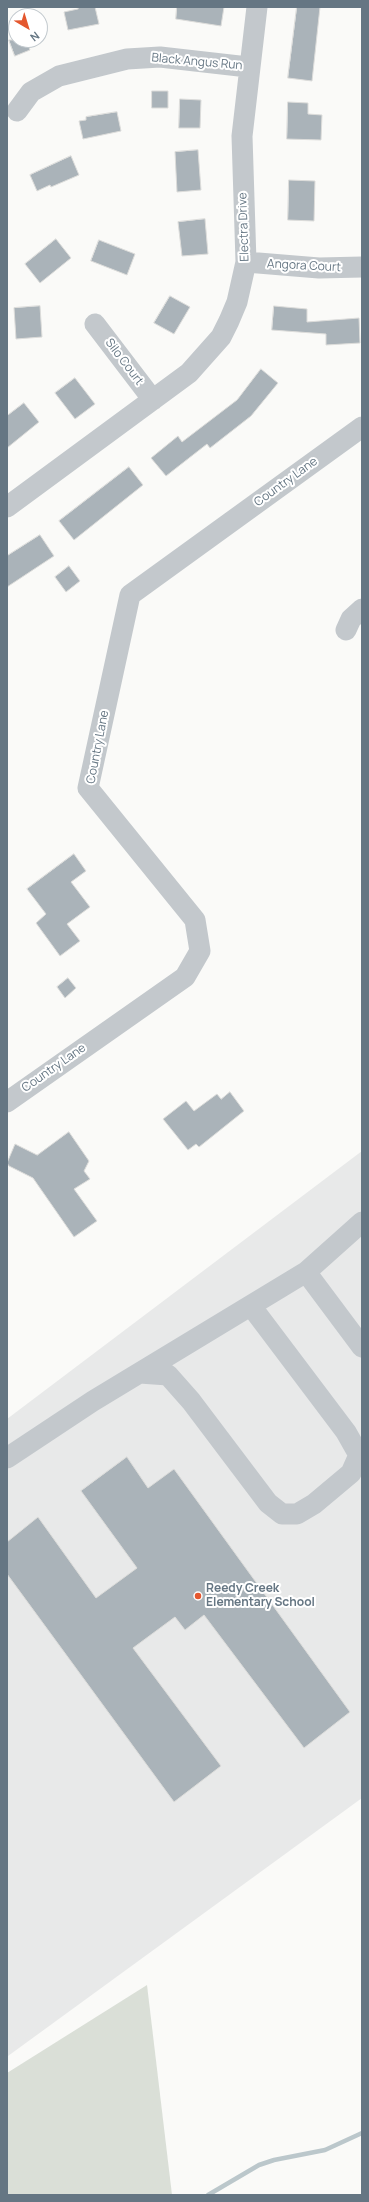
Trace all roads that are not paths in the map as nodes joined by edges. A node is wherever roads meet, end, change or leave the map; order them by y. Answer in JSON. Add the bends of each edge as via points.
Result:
{"nodes":[{"id":1,"x":257,"y":7,"type":"edge"},
{"id":2,"x":248,"y":67,"type":"junction"},
{"id":3,"x":18,"y":110,"type":"dead end"},
{"id":4,"x":246,"y":262,"type":"junction"},
{"id":5,"x":362,"y":267,"type":"edge"},
{"id":6,"x":95,"y":324,"type":"dead end"},
{"id":7,"x":153,"y":400,"type":"junction"},
{"id":8,"x":362,"y":427,"type":"edge"},
{"id":9,"x":7,"y":507,"type":"edge"},
{"id":10,"x":362,"y":609,"type":"edge"},
{"id":11,"x":346,"y":630,"type":"dead end"},
{"id":12,"x":7,"y":1102,"type":"edge"},
{"id":13,"x":362,"y":1222,"type":"edge"},
{"id":14,"x":306,"y":1272,"type":"junction"},
{"id":15,"x":251,"y":1306,"type":"junction"},
{"id":16,"x":362,"y":1347,"type":"edge"},
{"id":17,"x":140,"y":1373,"type":"junction"},
{"id":18,"x":7,"y":1458,"type":"edge"}],
"edges":[{"from":1,"to":2,"type":"street","name":"Electra Drive"},
{"from":2,"to":3,"type":"street","name":"Black Angus Run","via":[[160,57],[127,59],[59,76],[31,92]]},
{"from":2,"to":4,"type":"street","name":"Electra Drive","via":[[242,136]]},
{"from":4,"to":5,"type":"street","name":"Angora Court","via":[[319,268]]},
{"from":4,"to":7,"type":"street","name":"Electra Drive","via":[[237,302],[221,337],[189,373]]},
{"from":6,"to":7,"type":"street","name":"Silo Court"},
{"from":7,"to":9,"type":"street","name":"Electra Drive"},
{"from":8,"to":12,"type":"street","name":"Country Lane","via":[[130,596],[88,788],[195,920],[200,951],[185,977]]},
{"from":10,"to":11,"type":"street","via":[[351,619]]},
{"from":13,"to":14,"type":"street"},
{"from":14,"to":15,"type":"street"},
{"from":14,"to":16,"type":"street"},
{"from":15,"to":17,"type":"street"},
{"from":15,"to":17,"type":"street","via":[[346,1432],[359,1455],[351,1473],[314,1504],[297,1514],[282,1514],[268,1503],[191,1401],[168,1376]]},
{"from":17,"to":18,"type":"street"}]}
